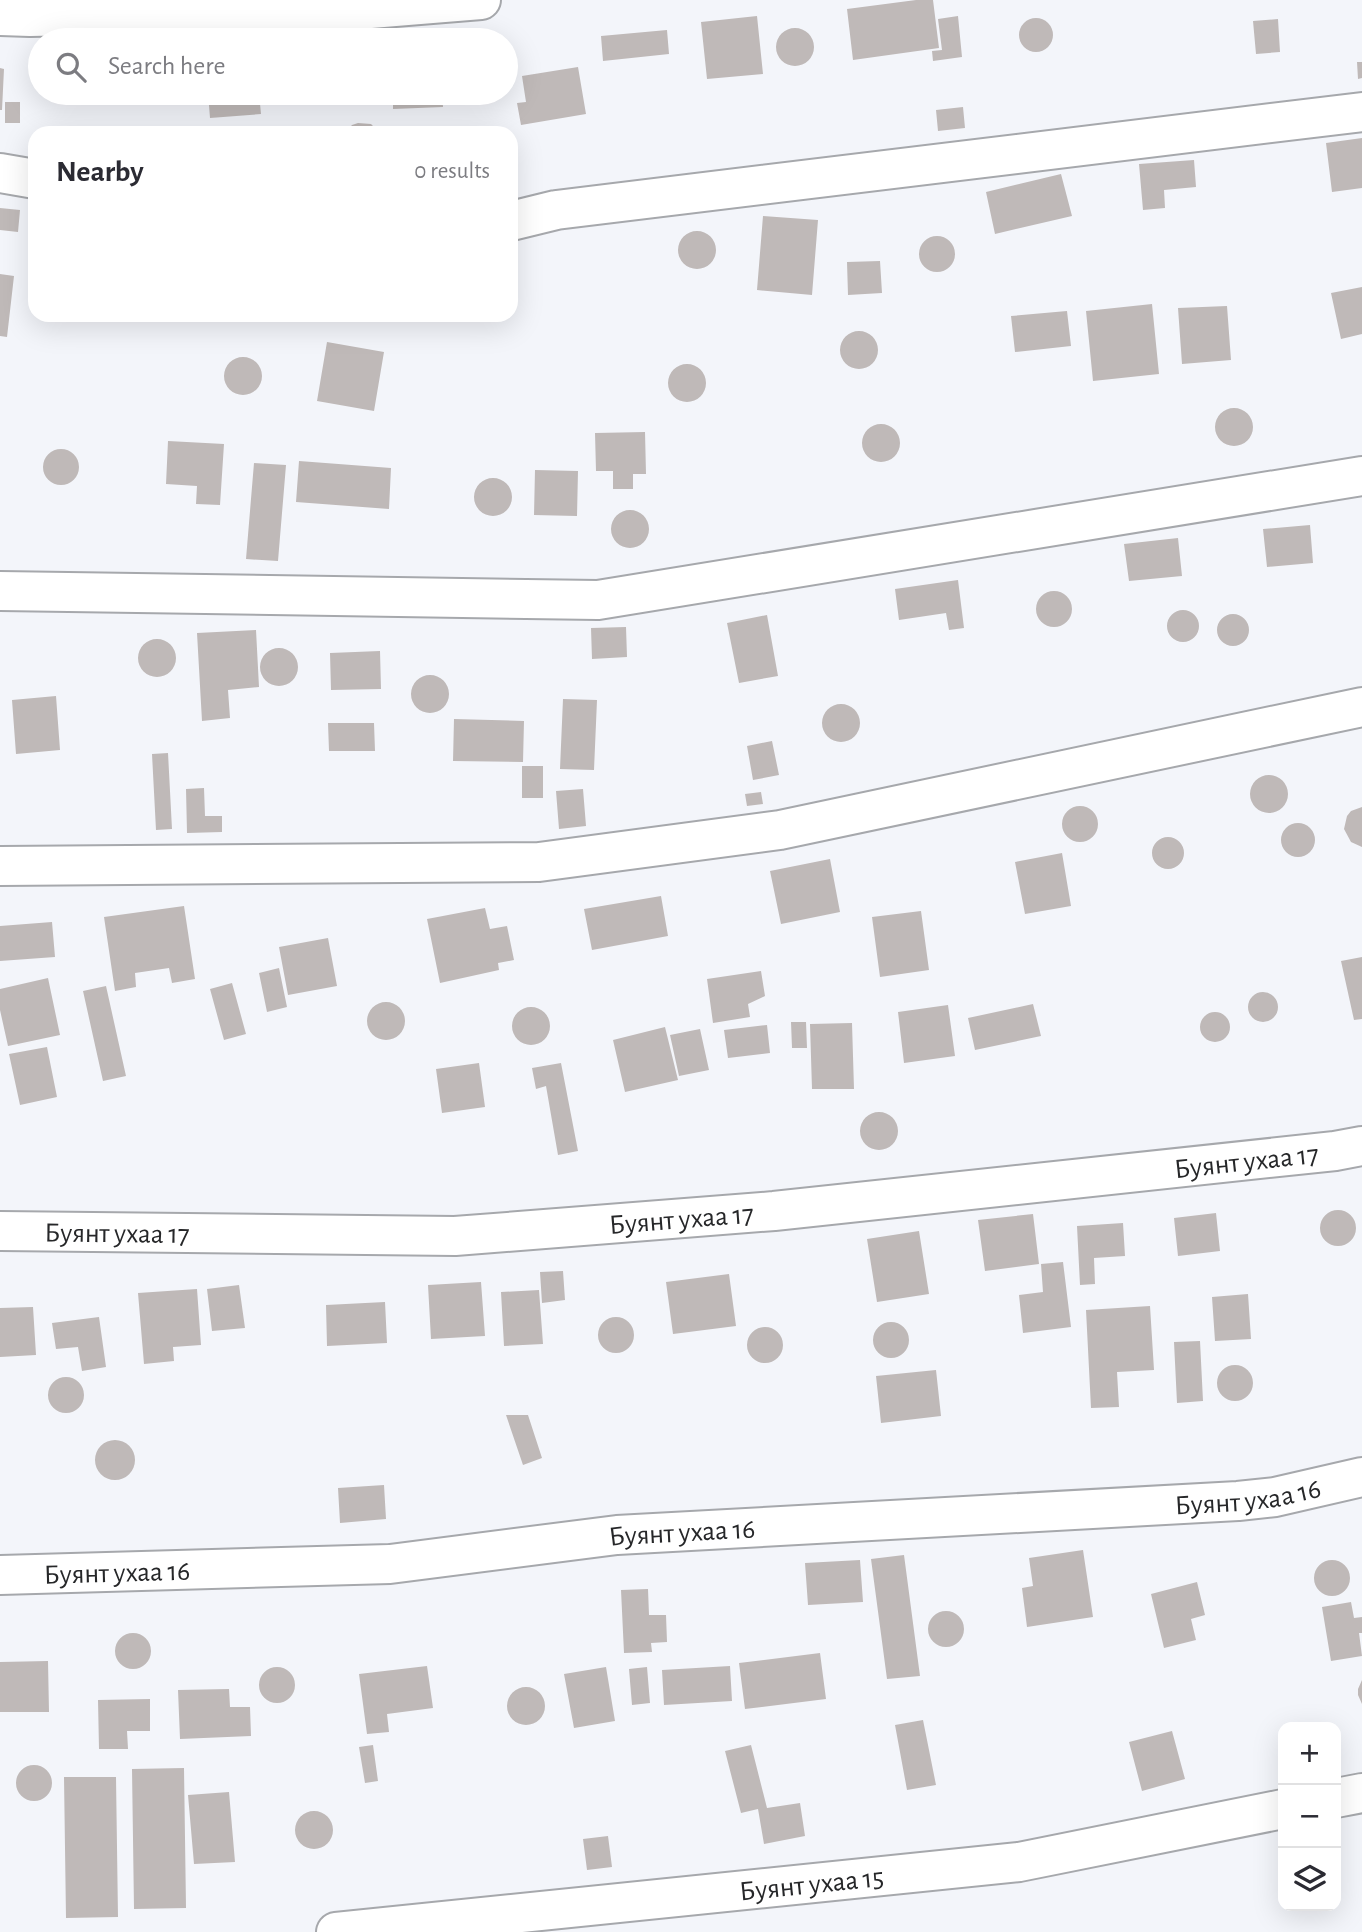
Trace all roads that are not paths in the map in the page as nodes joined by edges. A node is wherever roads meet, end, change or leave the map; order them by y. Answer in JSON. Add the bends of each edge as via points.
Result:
{"nodes":[{"id":1,"x":481,"y":0,"type":"edge"},
{"id":2,"x":0,"y":16,"type":"edge"},
{"id":3,"x":1362,"y":112,"type":"edge"},
{"id":4,"x":0,"y":173,"type":"edge"},
{"id":5,"x":28,"y":178,"type":"edge"},
{"id":6,"x":518,"y":219,"type":"edge"},
{"id":7,"x":1362,"y":476,"type":"edge"},
{"id":8,"x":0,"y":591,"type":"edge"},
{"id":9,"x":1362,"y":707,"type":"edge"},
{"id":10,"x":0,"y":866,"type":"edge"},
{"id":11,"x":1362,"y":1146,"type":"edge"},
{"id":12,"x":0,"y":1231,"type":"edge"},
{"id":13,"x":1362,"y":1478,"type":"edge"},
{"id":14,"x":0,"y":1575,"type":"edge"},
{"id":15,"x":1362,"y":1793,"type":"edge"},
{"id":16,"x":1341,"y":1797,"type":"edge"},
{"id":17,"x":1278,"y":1810,"type":"edge"},
{"id":18,"x":336,"y":1932,"type":"edge"}],
"edges":[{"from":1,"to":2,"type":"street","via":[[358,10]]},
{"from":3,"to":6,"type":"street","via":[[556,210]]},
{"from":4,"to":5,"type":"street"},
{"from":7,"to":8,"type":"street","via":[[598,600]]},
{"from":9,"to":10,"type":"street","via":[[780,830],[539,862]]},
{"from":11,"to":12,"type":"street","name":"Буянт ухаа 17","via":[[774,1211],[455,1236]]},
{"from":13,"to":14,"type":"street","name":"Буянт ухаа 16","via":[[1238,1502],[617,1535],[390,1564]]},
{"from":15,"to":16,"type":"street"},
{"from":17,"to":18,"type":"street","name":"Буянт ухаа 15","via":[[1019,1862]]}]}
